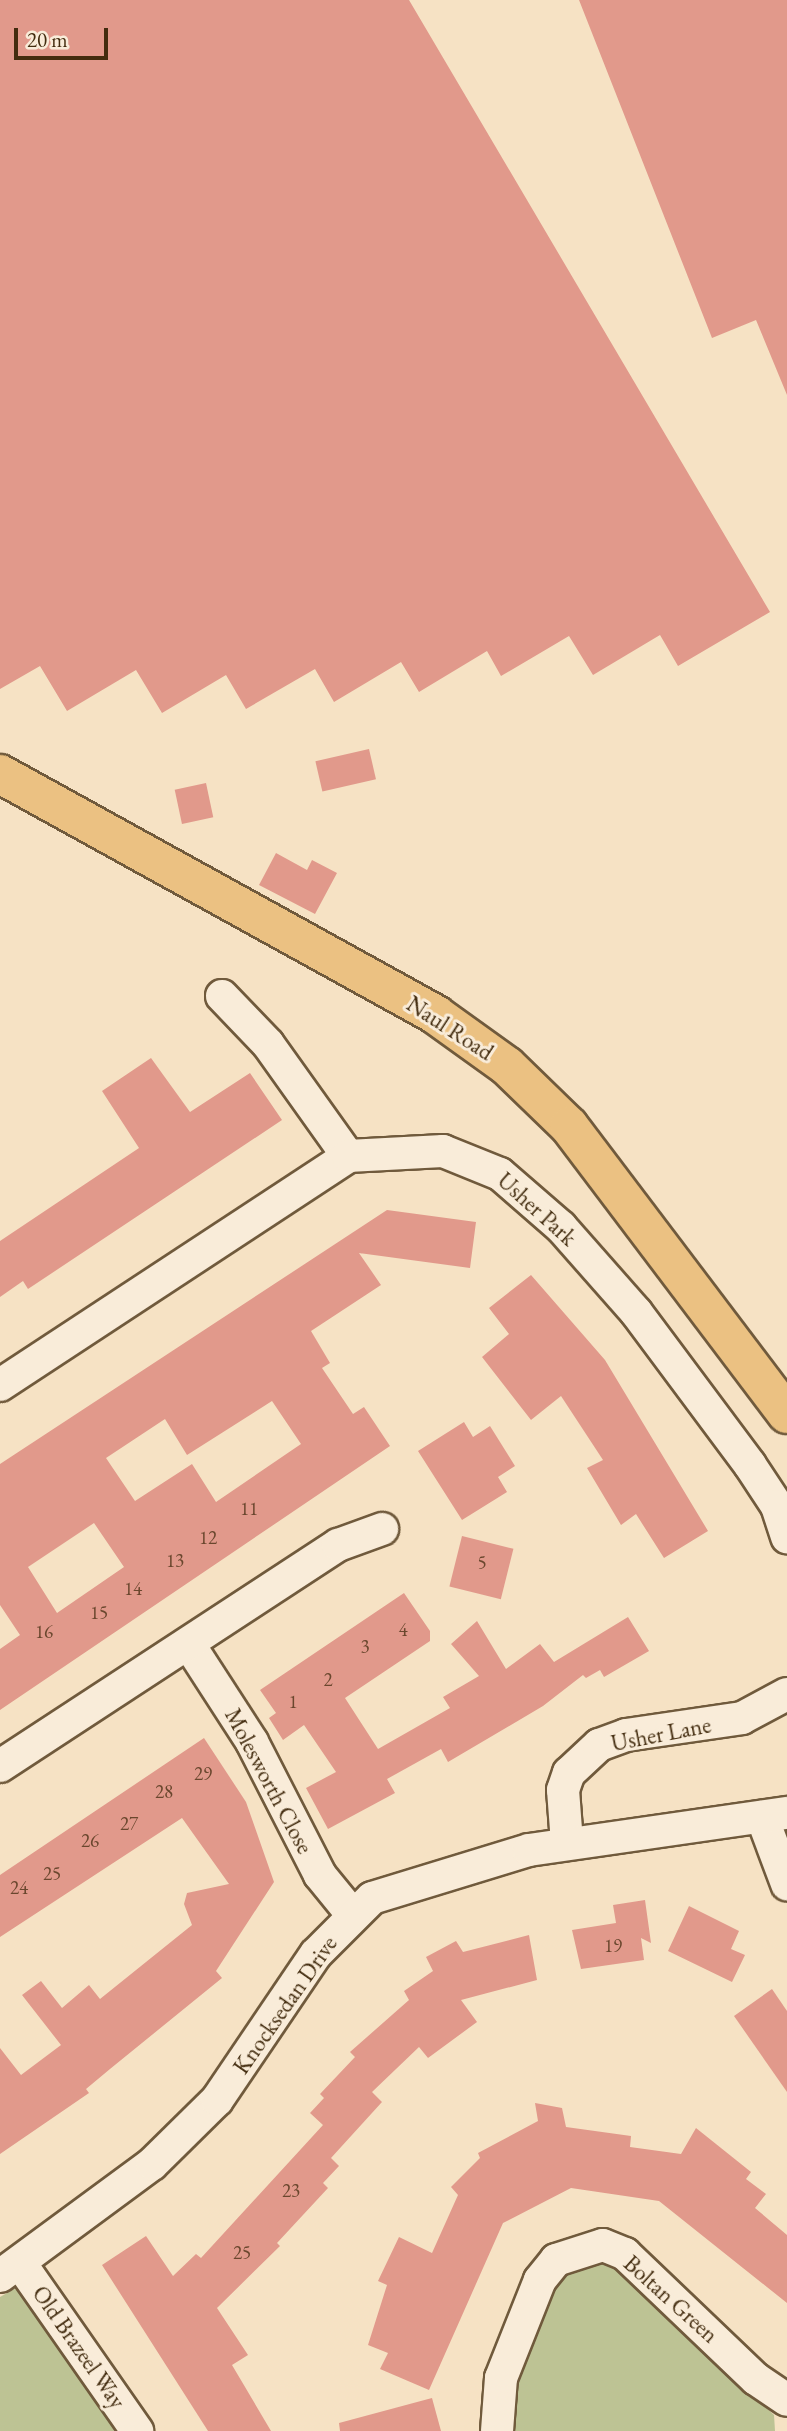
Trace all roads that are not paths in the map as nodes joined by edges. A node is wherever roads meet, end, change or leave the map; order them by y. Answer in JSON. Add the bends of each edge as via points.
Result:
{"nodes":[{"id":1,"x":0,"y":774,"type":"edge"},
{"id":2,"x":222,"y":996,"type":"dead end"},
{"id":3,"x":348,"y":1156,"type":"junction"},
{"id":4,"x":0,"y":1385,"type":"edge"},
{"id":5,"x":787,"y":1414,"type":"edge"},
{"id":6,"x":383,"y":1529,"type":"dead end"},
{"id":7,"x":787,"y":1537,"type":"edge"},
{"id":8,"x":190,"y":1646,"type":"junction"},
{"id":9,"x":787,"y":1695,"type":"edge"},
{"id":10,"x":0,"y":1766,"type":"edge"},
{"id":11,"x":775,"y":1815,"type":"edge"},
{"id":12,"x":567,"y":1843,"type":"junction"},
{"id":13,"x":787,"y":1884,"type":"edge"},
{"id":14,"x":351,"y":1913,"type":"junction"},
{"id":15,"x":10,"y":2269,"type":"edge"},
{"id":16,"x":787,"y":2400,"type":"edge"},
{"id":17,"x":136,"y":2431,"type":"edge"},
{"id":18,"x":497,"y":2431,"type":"edge"}],
"edges":[{"from":1,"to":5,"type":"main road","name":"Naul Road","via":[[436,1015],[508,1066],[569,1126]]},
{"from":2,"to":3,"type":"street","via":[[268,1044]]},
{"from":3,"to":4,"type":"street"},
{"from":3,"to":7,"type":"street","name":"Usher Park","via":[[443,1151],[472,1158],[531,1198],[636,1312],[750,1465],[777,1506]]},
{"from":6,"to":8,"type":"street","via":[[338,1545]]},
{"from":8,"to":10,"type":"street"},
{"from":8,"to":14,"type":"street","name":"Molesworth Close","via":[[252,1742],[320,1875]]},
{"from":9,"to":12,"type":"street","name":"Usher Lane","via":[[741,1718],[626,1735],[599,1745],[569,1773],[563,1790]]},
{"from":11,"to":12,"type":"street","name":"Knocksedan Drive"},
{"from":11,"to":13,"type":"street"},
{"from":12,"to":14,"type":"street","name":"Knocksedan Drive","via":[[400,1886]]},
{"from":14,"to":15,"type":"street","name":"Knocksedan Drive","via":[[316,1954],[217,2100],[152,2164]]},
{"from":15,"to":17,"type":"street","name":"Old Brazeel Way"},
{"from":16,"to":18,"type":"street","name":"Boltan Green","via":[[757,2379],[625,2254],[603,2245],[555,2260],[540,2280],[501,2378]]}]}
